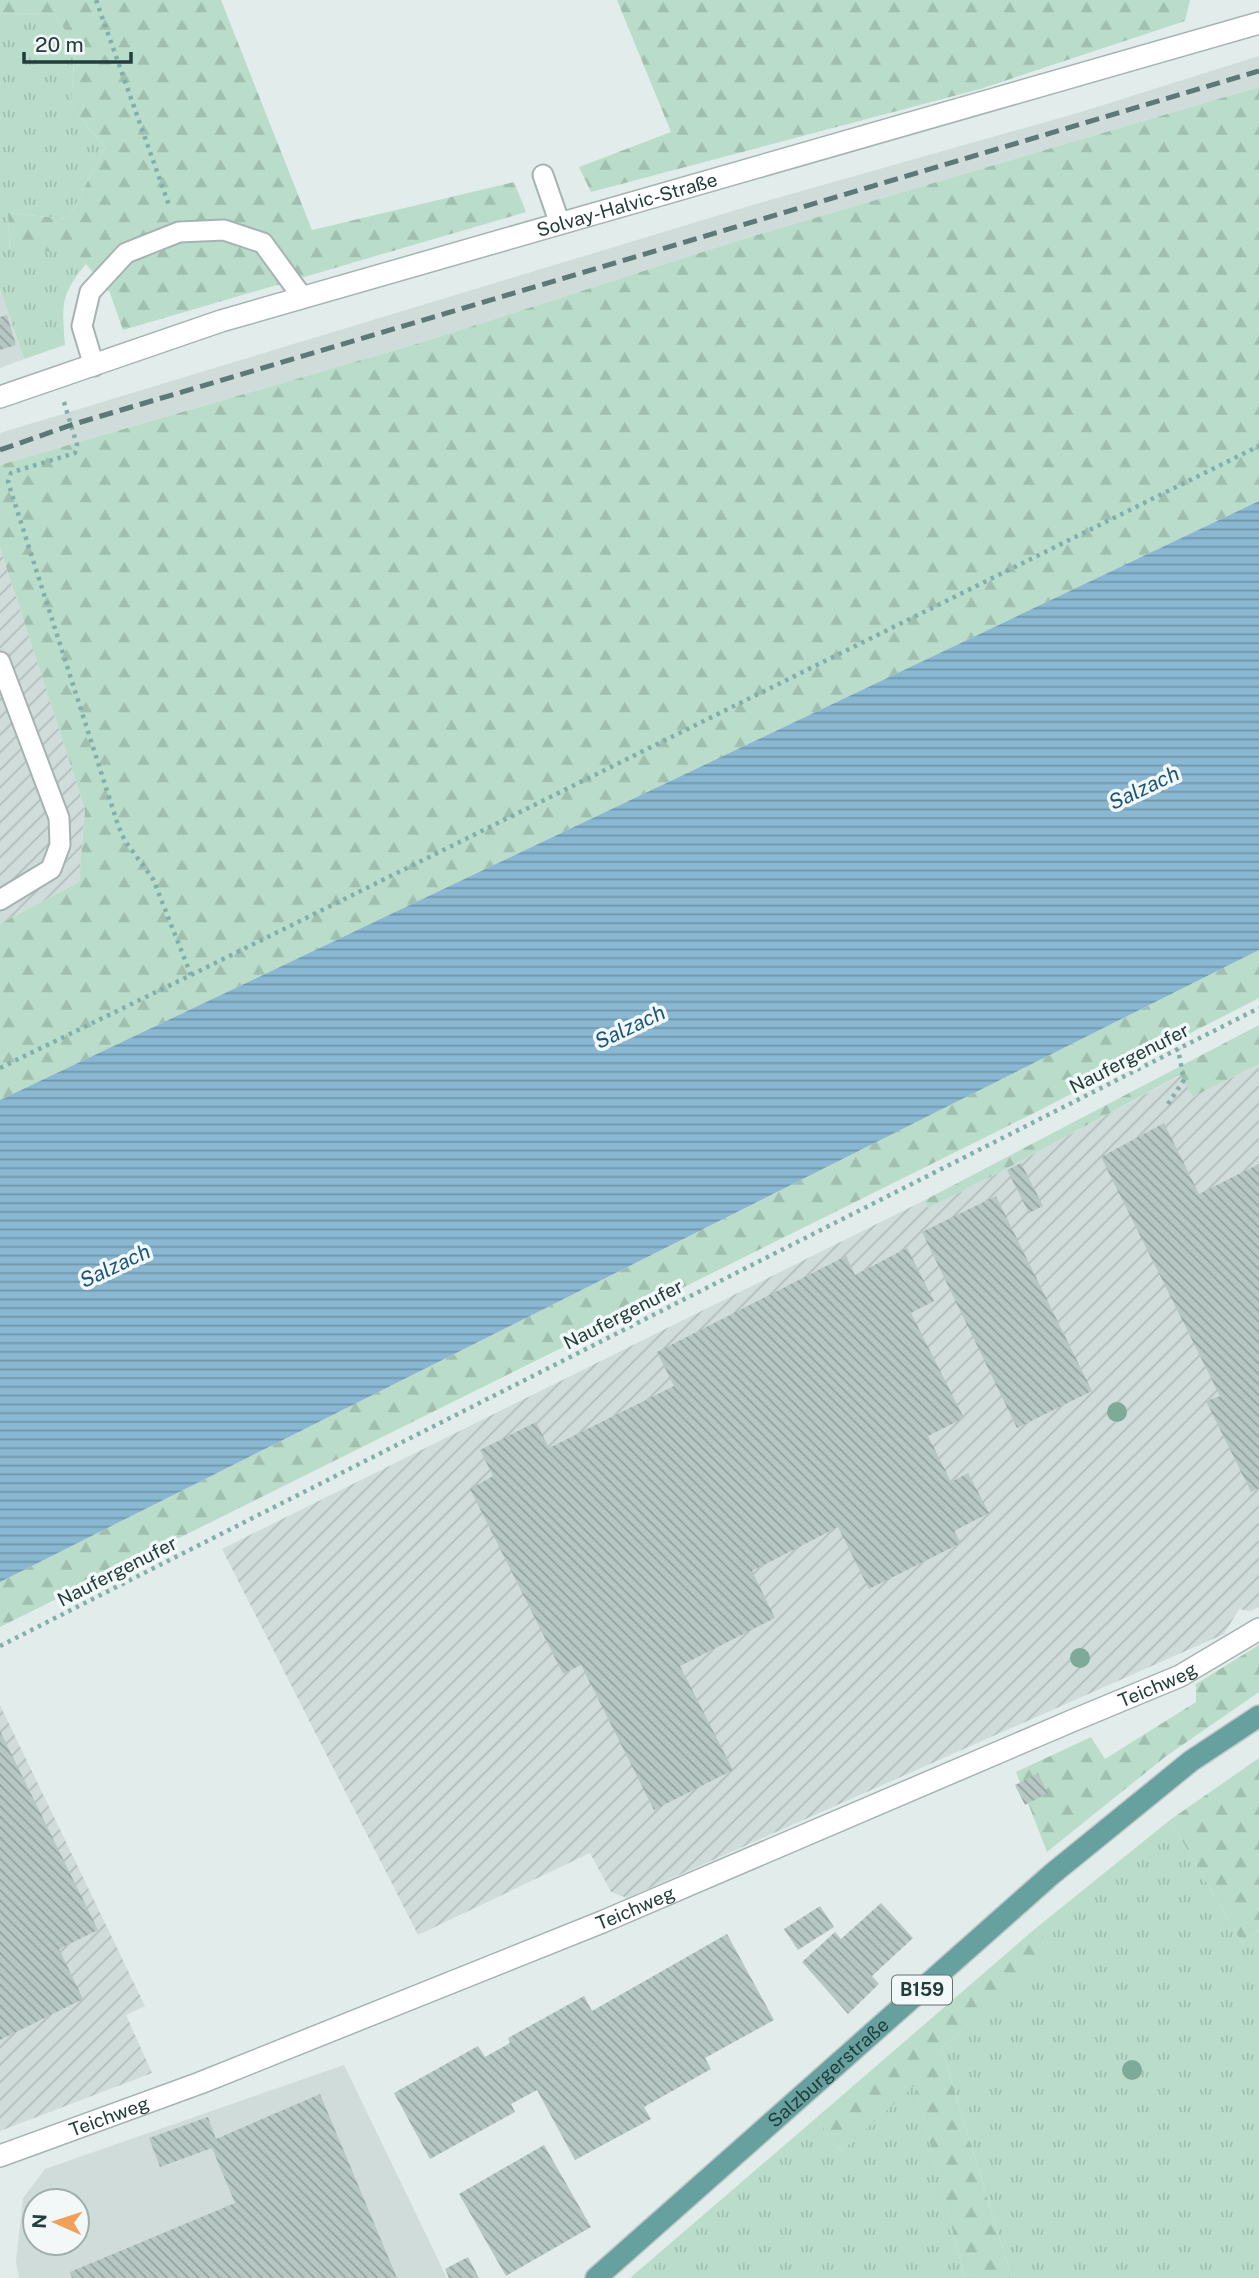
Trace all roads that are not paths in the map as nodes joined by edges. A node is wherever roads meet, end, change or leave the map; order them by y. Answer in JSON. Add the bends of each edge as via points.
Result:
{"nodes":[{"id":1,"x":1259,"y":23,"type":"edge"},
{"id":2,"x":543,"y":175,"type":"dead end"},
{"id":3,"x":559,"y":224,"type":"junction"},
{"id":4,"x":303,"y":298,"type":"junction"},
{"id":5,"x":94,"y":366,"type":"junction"},
{"id":6,"x":0,"y":397,"type":"edge"},
{"id":7,"x":0,"y":662,"type":"edge"},
{"id":8,"x":0,"y":900,"type":"edge"},
{"id":9,"x":1259,"y":1629,"type":"edge"},
{"id":10,"x":1259,"y":1716,"type":"edge"},
{"id":11,"x":0,"y":2156,"type":"edge"},
{"id":12,"x":596,"y":2278,"type":"edge"}],
"edges":[{"from":1,"to":3,"type":"street","name":"Solvay-Halvic-Straße"},
{"from":2,"to":3,"type":"lane"},
{"from":3,"to":4,"type":"street","name":"Solvay-Halvic-Straße"},
{"from":4,"to":5,"type":"street","name":"Solvay-Halvic-Straße"},
{"from":4,"to":5,"type":"lane","via":[[263,243],[224,230],[179,232],[126,253],[90,292],[82,326]]},
{"from":5,"to":6,"type":"street","name":"Solvay-Halvic-Straße"},
{"from":7,"to":8,"type":"lane","via":[[59,818],[60,845],[51,869]]},
{"from":9,"to":11,"type":"street","name":"Teichweg","via":[[1180,1676],[602,1922],[200,2083]]},
{"from":10,"to":12,"type":"main road","name":"Salzburgerstraße","number":"B159","via":[[1191,1761],[1052,1874]]}]}
